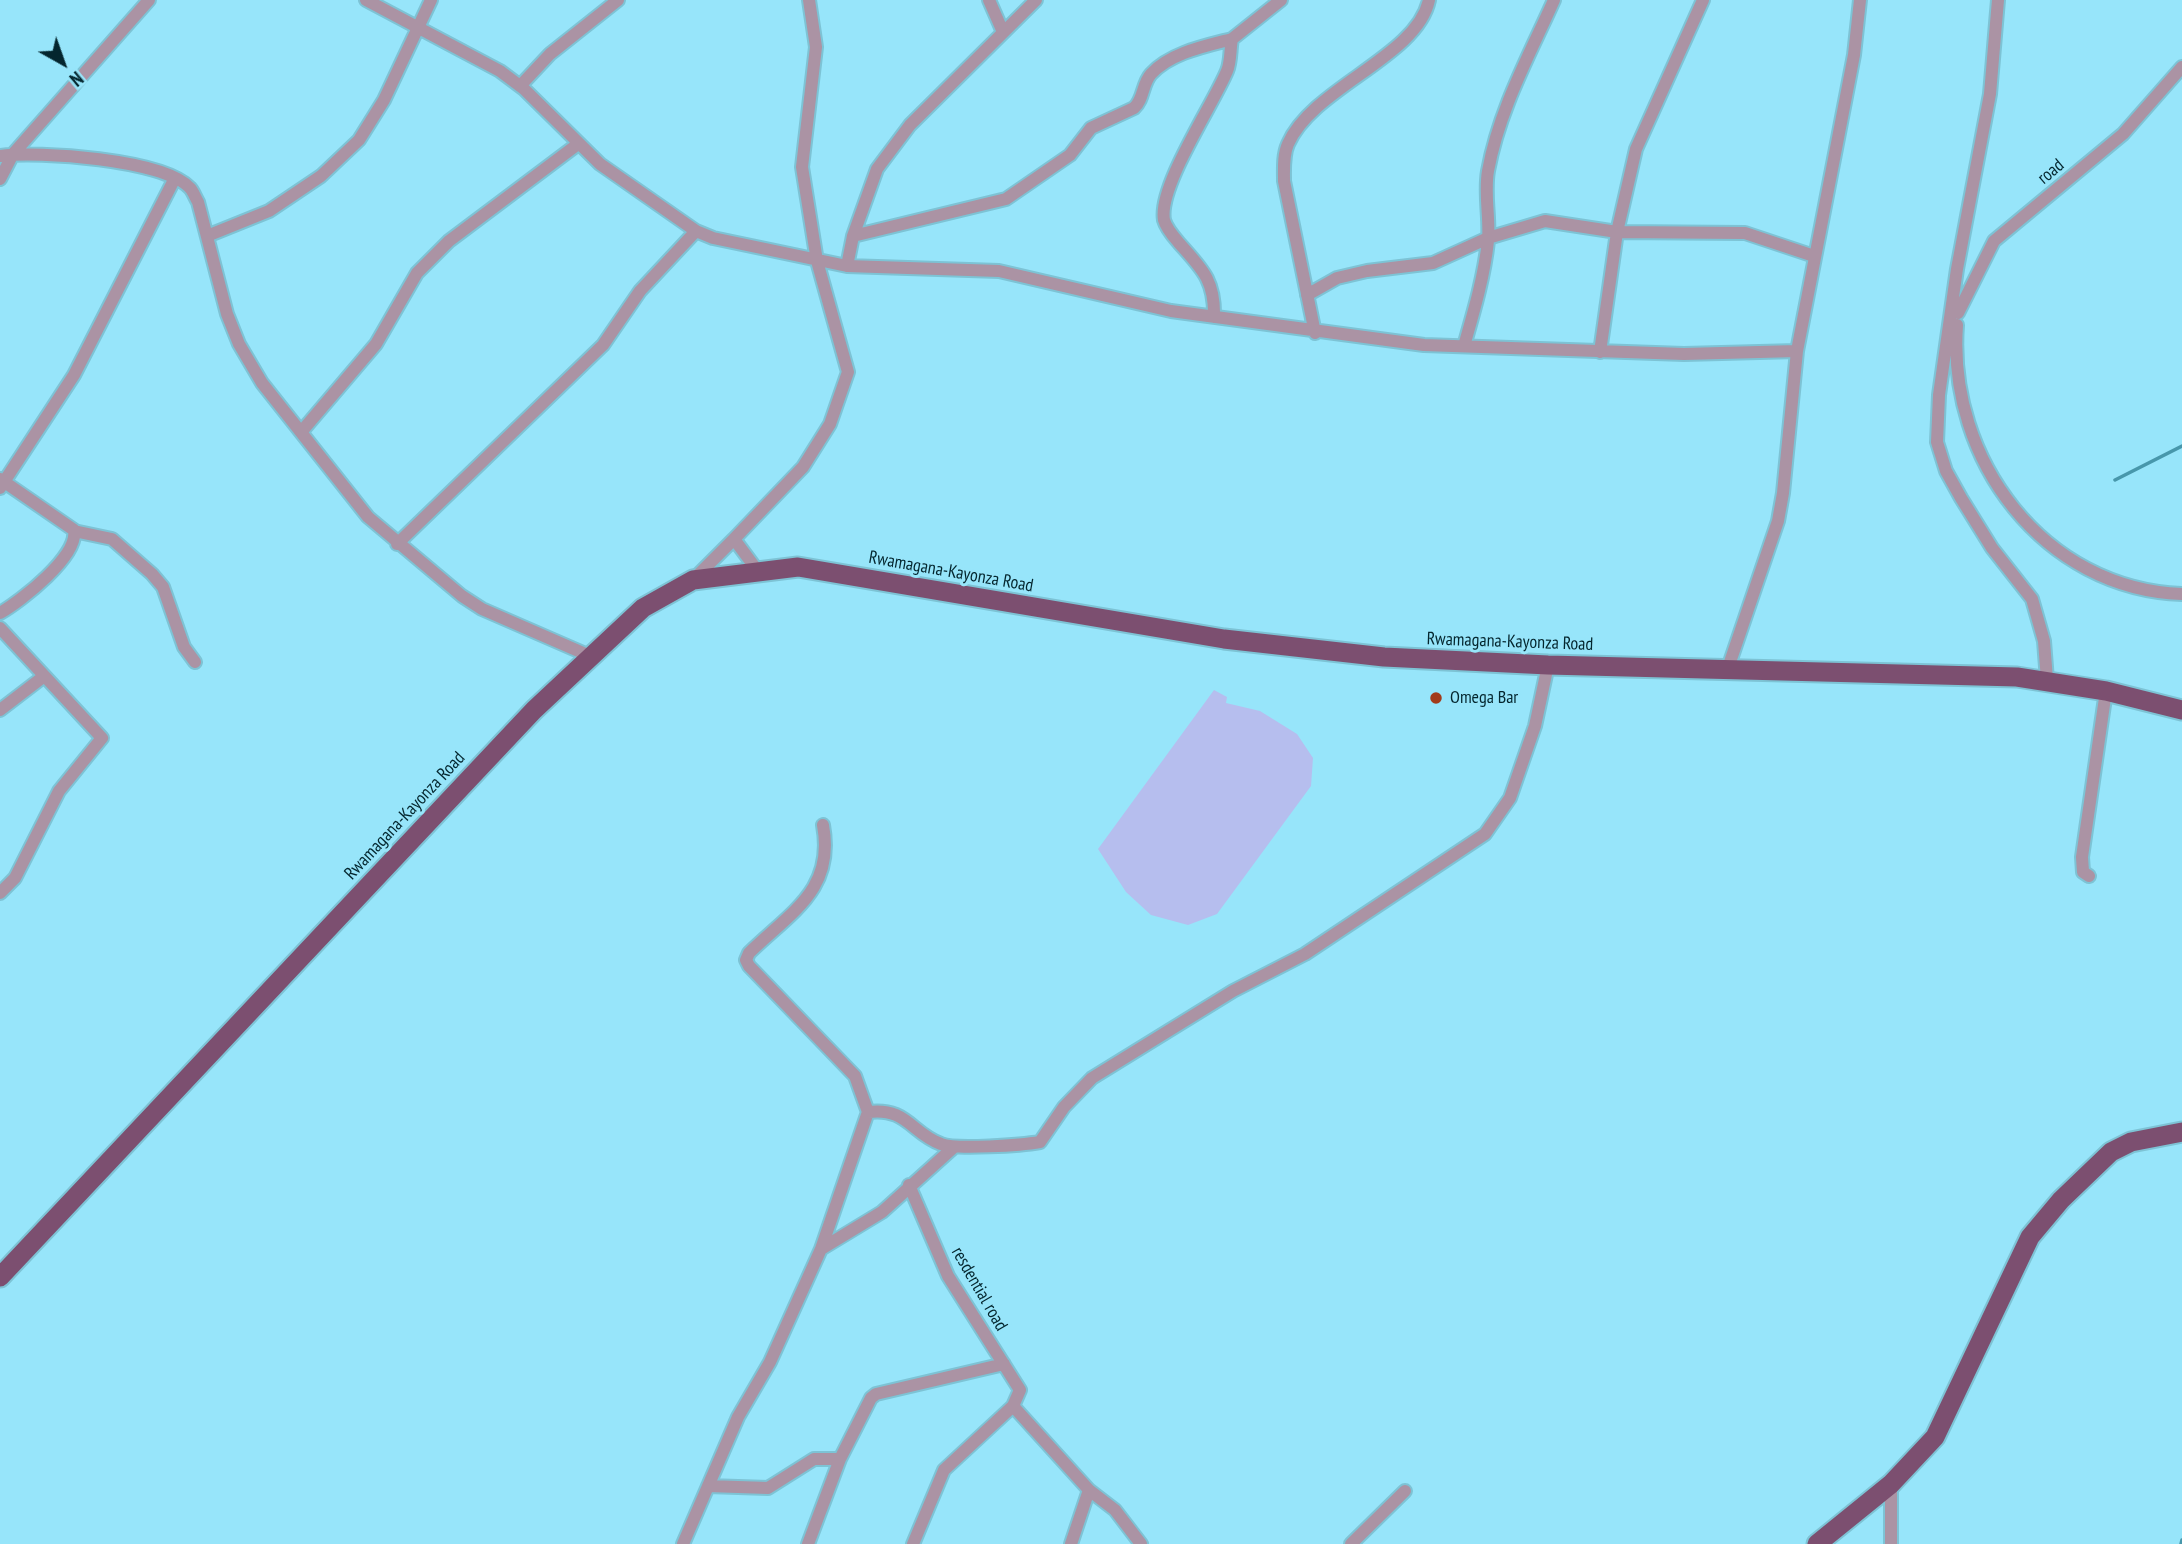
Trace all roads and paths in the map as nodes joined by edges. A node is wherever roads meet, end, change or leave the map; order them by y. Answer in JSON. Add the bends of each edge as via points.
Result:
{"nodes":[{"id":1,"x":149,"y":0,"type":"edge"},
{"id":2,"x":366,"y":0,"type":"edge"},
{"id":3,"x":431,"y":0,"type":"edge"},
{"id":4,"x":618,"y":0,"type":"edge"},
{"id":5,"x":809,"y":0,"type":"edge"},
{"id":6,"x":989,"y":0,"type":"edge"},
{"id":7,"x":1036,"y":0,"type":"edge"},
{"id":8,"x":1281,"y":0,"type":"edge"},
{"id":9,"x":1429,"y":0,"type":"edge"},
{"id":10,"x":1554,"y":0,"type":"edge"},
{"id":11,"x":1703,"y":0,"type":"edge"},
{"id":12,"x":1860,"y":0,"type":"edge"},
{"id":13,"x":1997,"y":0,"type":"edge"},
{"id":14,"x":418,"y":28,"type":"junction"},
{"id":15,"x":1003,"y":32,"type":"junction"},
{"id":16,"x":1231,"y":39,"type":"junction"},
{"id":17,"x":2182,"y":67,"type":"edge"},
{"id":18,"x":520,"y":86,"type":"junction"},
{"id":19,"x":578,"y":144,"type":"junction"},
{"id":20,"x":6,"y":155,"type":"edge"},
{"id":21,"x":175,"y":178,"type":"junction"},
{"id":22,"x":0,"y":179,"type":"edge"},
{"id":23,"x":696,"y":231,"type":"junction"},
{"id":24,"x":1617,"y":232,"type":"junction"},
{"id":25,"x":207,"y":236,"type":"junction"},
{"id":26,"x":853,"y":236,"type":"junction"},
{"id":27,"x":1488,"y":238,"type":"junction"},
{"id":28,"x":1814,"y":256,"type":"junction"},
{"id":29,"x":817,"y":261,"type":"junction"},
{"id":30,"x":847,"y":266,"type":"junction"},
{"id":31,"x":1307,"y":295,"type":"junction"},
{"id":32,"x":1954,"y":298,"type":"junction"},
{"id":33,"x":1958,"y":313,"type":"junction"},
{"id":34,"x":1214,"y":317,"type":"junction"},
{"id":35,"x":1315,"y":333,"type":"junction"},
{"id":36,"x":1464,"y":346,"type":"junction"},
{"id":37,"x":1600,"y":352,"type":"junction"},
{"id":38,"x":1797,"y":352,"type":"junction"},
{"id":39,"x":302,"y":431,"type":"junction"},
{"id":40,"x":2,"y":483,"type":"edge"},
{"id":41,"x":74,"y":531,"type":"junction"},
{"id":42,"x":734,"y":539,"type":"junction"},
{"id":43,"x":397,"y":544,"type":"junction"},
{"id":44,"x":757,"y":570,"type":"junction"},
{"id":45,"x":693,"y":580,"type":"junction"},
{"id":46,"x":2182,"y":594,"type":"edge"},
{"id":47,"x":0,"y":613,"type":"edge"},
{"id":48,"x":0,"y":628,"type":"edge"},
{"id":49,"x":590,"y":656,"type":"junction"},
{"id":50,"x":195,"y":663,"type":"dead end"},
{"id":51,"x":1548,"y":665,"type":"junction"},
{"id":52,"x":1728,"y":668,"type":"junction"},
{"id":53,"x":43,"y":677,"type":"junction"},
{"id":54,"x":2047,"y":680,"type":"junction"},
{"id":55,"x":2106,"y":691,"type":"junction"},
{"id":56,"x":0,"y":710,"type":"edge"},
{"id":57,"x":2182,"y":710,"type":"edge"},
{"id":58,"x":823,"y":825,"type":"dead end"},
{"id":59,"x":2089,"y":876,"type":"dead end"},
{"id":60,"x":0,"y":893,"type":"edge"},
{"id":61,"x":868,"y":1112,"type":"junction"},
{"id":62,"x":2182,"y":1132,"type":"edge"},
{"id":63,"x":954,"y":1147,"type":"junction"},
{"id":64,"x":909,"y":1185,"type":"junction"},
{"id":65,"x":821,"y":1249,"type":"junction"},
{"id":66,"x":0,"y":1277,"type":"edge"},
{"id":67,"x":1004,"y":1364,"type":"junction"},
{"id":68,"x":1013,"y":1406,"type":"junction"},
{"id":69,"x":840,"y":1459,"type":"junction"},
{"id":70,"x":1891,"y":1484,"type":"junction"},
{"id":71,"x":708,"y":1486,"type":"junction"},
{"id":72,"x":1089,"y":1490,"type":"junction"},
{"id":73,"x":1405,"y":1491,"type":"dead end"},
{"id":74,"x":683,"y":1544,"type":"edge"},
{"id":75,"x":807,"y":1544,"type":"edge"},
{"id":76,"x":913,"y":1544,"type":"edge"},
{"id":77,"x":1071,"y":1544,"type":"edge"},
{"id":78,"x":1141,"y":1544,"type":"edge"},
{"id":79,"x":1351,"y":1544,"type":"edge"},
{"id":80,"x":1817,"y":1544,"type":"edge"},
{"id":81,"x":1891,"y":1544,"type":"edge"}],
"edges":[{"from":1,"to":20,"type":"street"},
{"from":2,"to":14,"type":"street"},
{"from":3,"to":14,"type":"street"},
{"from":4,"to":18,"type":"street","via":[[550,54]]},
{"from":5,"to":29,"type":"street","via":[[816,47],[802,167]]},
{"from":6,"to":15,"type":"street"},
{"from":7,"to":15,"type":"street"},
{"from":8,"to":16,"type":"street"},
{"from":9,"to":31,"type":"street","via":[[1417,26],[1314,110],[1288,143],[1284,181]]},
{"from":10,"to":27,"type":"street","via":[[1497,131],[1485,189]]},
{"from":11,"to":24,"type":"street","via":[[1636,149]]},
{"from":12,"to":28,"type":"street","via":[[1854,55]]},
{"from":13,"to":32,"type":"street","via":[[1990,94]]},
{"from":14,"to":18,"type":"street"},
{"from":14,"to":25,"type":"street","via":[[359,140],[321,176],[269,211]]},
{"from":15,"to":26,"type":"street","via":[[909,125],[877,169]]},
{"from":16,"to":26,"type":"street","via":[[1200,47],[1158,69],[1150,75],[1134,108],[1091,128],[1070,155],[1006,199]]},
{"from":16,"to":34,"type":"street","via":[[1228,69],[1192,136],[1166,202],[1164,220],[1205,273],[1212,287]]},
{"from":17,"to":33,"type":"street","name":"road","via":[[2123,134],[1994,241]]},
{"from":18,"to":19,"type":"street"},
{"from":19,"to":23,"type":"street"},
{"from":19,"to":39,"type":"street","via":[[449,241],[417,273],[376,344]]},
{"from":20,"to":21,"type":"street","via":[[119,160]]},
{"from":20,"to":22,"type":"street"},
{"from":21,"to":25,"type":"street","via":[[190,187]]},
{"from":21,"to":40,"type":"street","via":[[74,376]]},
{"from":23,"to":29,"type":"street"},
{"from":23,"to":43,"type":"street","via":[[640,291],[603,345]]},
{"from":24,"to":27,"type":"street","via":[[1545,221]]},
{"from":24,"to":28,"type":"street","via":[[1745,233]]},
{"from":24,"to":37,"type":"street"},
{"from":25,"to":39,"type":"street","via":[[239,344],[262,383]]},
{"from":26,"to":30,"type":"street"},
{"from":27,"to":31,"type":"street","via":[[1433,263],[1337,278]]},
{"from":27,"to":36,"type":"street"},
{"from":28,"to":38,"type":"street"},
{"from":29,"to":30,"type":"street"},
{"from":29,"to":42,"type":"street","via":[[848,372],[842,394],[830,424],[803,467]]},
{"from":30,"to":34,"type":"street","via":[[999,271]]},
{"from":31,"to":35,"type":"street"},
{"from":32,"to":33,"type":"street"},
{"from":32,"to":54,"type":"street","via":[[1938,407],[1939,450],[1976,522],[2032,599],[2044,641]]},
{"from":33,"to":46,"type":"street","via":[[1957,363],[1965,415],[1982,460],[2005,498],[2060,554],[2126,586]]},
{"from":34,"to":35,"type":"street","via":[[1268,322]]},
{"from":35,"to":36,"type":"street"},
{"from":36,"to":37,"type":"street"},
{"from":37,"to":38,"type":"street"},
{"from":38,"to":52,"type":"street","via":[[1778,521]]},
{"from":39,"to":43,"type":"street","via":[[368,517]]},
{"from":40,"to":41,"type":"street"},
{"from":41,"to":47,"type":"street","via":[[72,545],[39,584]]},
{"from":41,"to":50,"type":"street","via":[[112,539],[152,574],[163,587],[184,647]]},
{"from":42,"to":44,"type":"street"},
{"from":42,"to":45,"type":"street"},
{"from":43,"to":49,"type":"street","via":[[482,609]]},
{"from":44,"to":45,"type":"highway","name":"Rwamagana-Kayonza Road"},
{"from":44,"to":51,"type":"highway","name":"Rwamagana-Kayonza Road","via":[[798,567],[1279,647]]},
{"from":45,"to":49,"type":"highway","name":"Rwamagana-Kayonza Road","via":[[643,608]]},
{"from":48,"to":53,"type":"street"},
{"from":49,"to":66,"type":"highway","name":"Rwamagana-Kayonza Road"},
{"from":51,"to":52,"type":"highway","name":"Rwamagana-Kayonza Road"},
{"from":51,"to":63,"type":"street","via":[[1535,726],[1510,798],[1485,834],[1305,954],[1233,991],[1092,1078],[1040,1142]]},
{"from":52,"to":54,"type":"highway","name":"Rwamagana-Kayonza Road"},
{"from":53,"to":56,"type":"street"},
{"from":53,"to":60,"type":"street","via":[[102,738],[59,791],[15,878]]},
{"from":54,"to":55,"type":"highway","name":"Rwamagana-Kayonza Road"},
{"from":55,"to":57,"type":"highway","name":"Rwamagana-Kayonza Road"},
{"from":55,"to":59,"type":"street","via":[[2081,866]]},
{"from":58,"to":61,"type":"street","via":[[827,850],[819,881],[746,960],[855,1076]]},
{"from":61,"to":63,"type":"street","via":[[885,1110],[909,1120],[939,1144]]},
{"from":61,"to":65,"type":"street"},
{"from":62,"to":70,"type":"highway","via":[[2131,1142],[2111,1152],[2030,1237],[1935,1437]]},
{"from":63,"to":64,"type":"street"},
{"from":64,"to":65,"type":"street","via":[[883,1212]]},
{"from":64,"to":67,"type":"street","name":"resdential road","via":[[948,1276]]},
{"from":65,"to":71,"type":"street"},
{"from":67,"to":68,"type":"street","name":"resdential road","via":[[1020,1390]]},
{"from":67,"to":69,"type":"street","via":[[876,1394],[867,1403]]},
{"from":68,"to":72,"type":"street"},
{"from":68,"to":76,"type":"street","via":[[944,1470]]},
{"from":69,"to":71,"type":"street","via":[[814,1459],[768,1488]]},
{"from":69,"to":75,"type":"street"},
{"from":70,"to":80,"type":"highway"},
{"from":70,"to":81,"type":"street"},
{"from":71,"to":74,"type":"street"},
{"from":72,"to":77,"type":"street"},
{"from":72,"to":78,"type":"street","via":[[1115,1510]]},
{"from":73,"to":79,"type":"street"}]}
